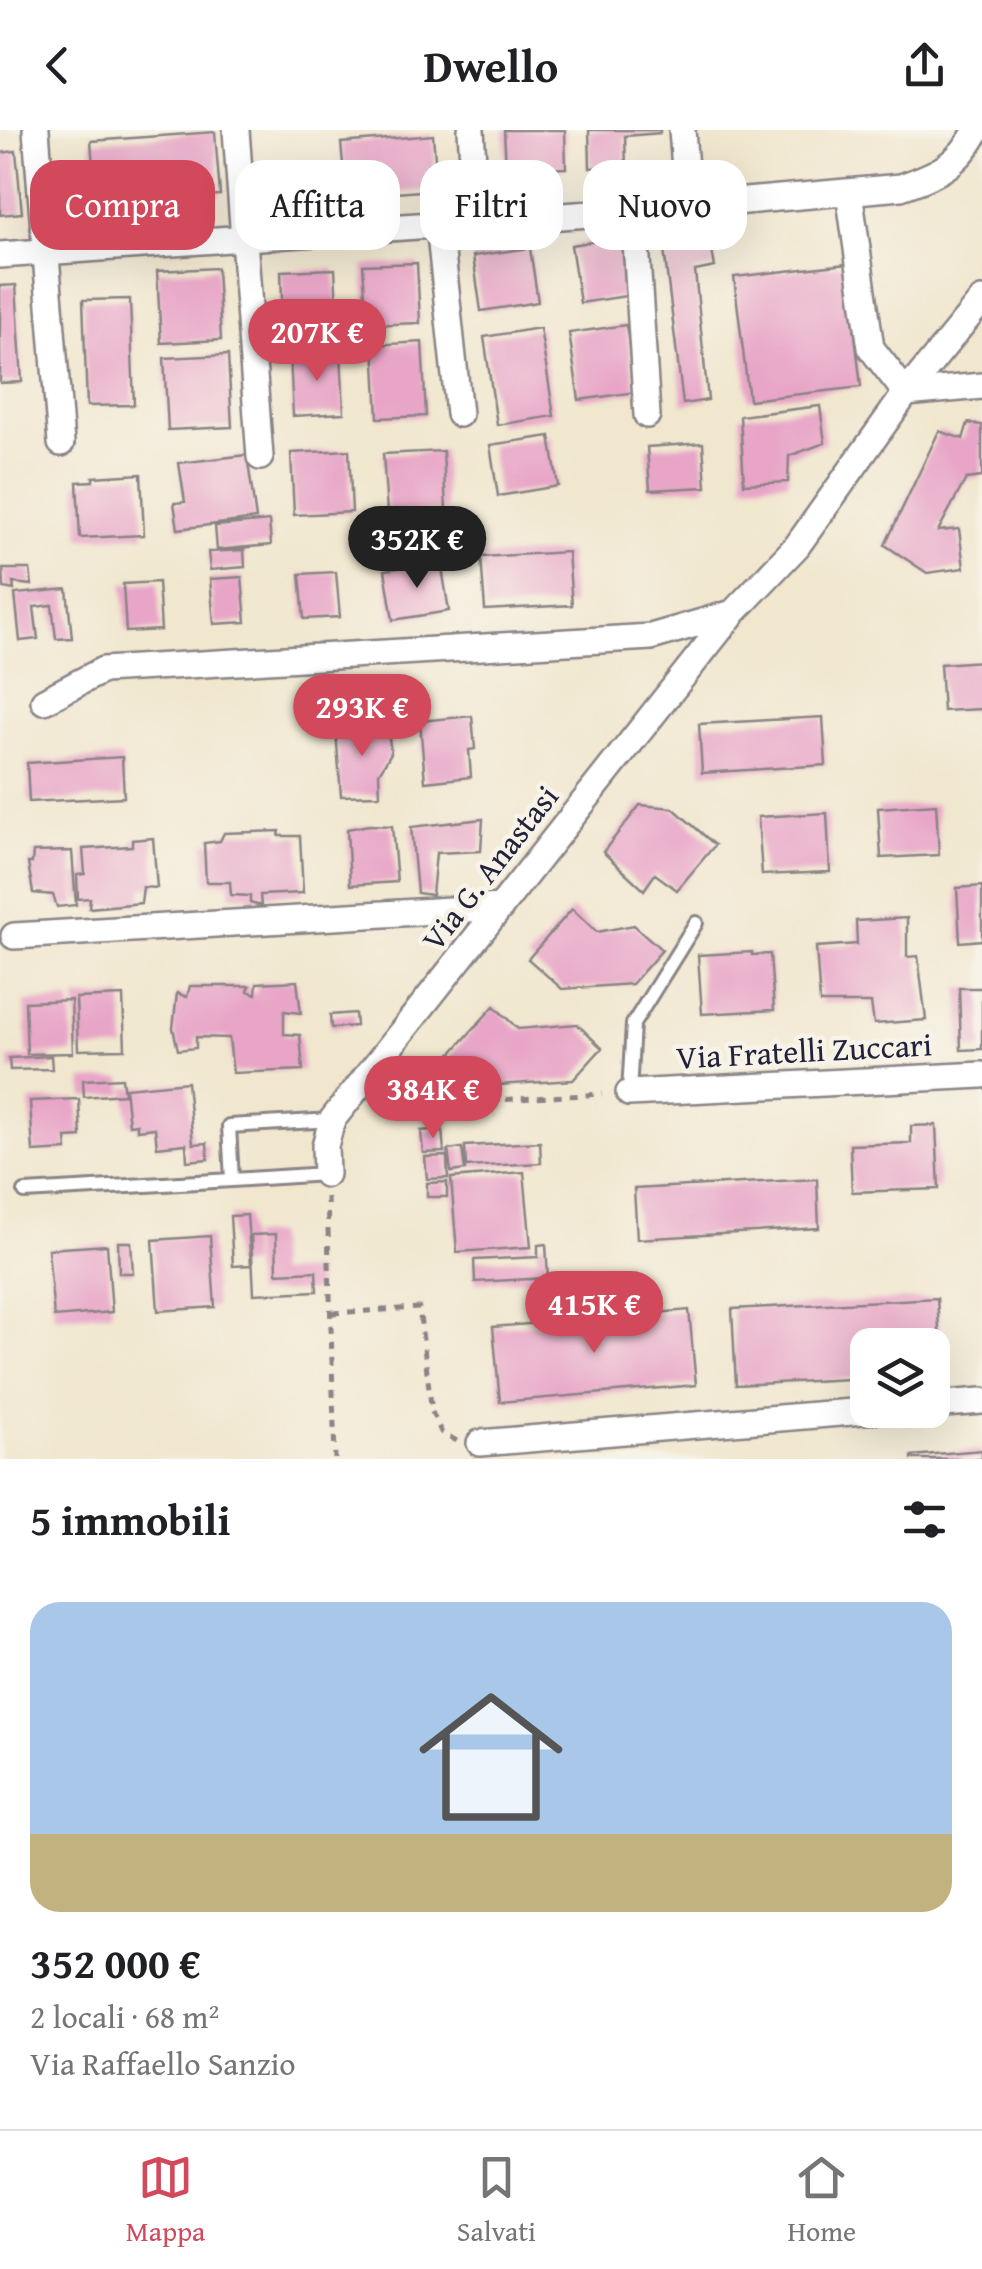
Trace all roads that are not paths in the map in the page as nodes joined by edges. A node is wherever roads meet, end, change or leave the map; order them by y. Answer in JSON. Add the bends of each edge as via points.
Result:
{"nodes":[{"id":1,"x":36,"y":130,"type":"edge"},
{"id":2,"x":236,"y":130,"type":"edge"},
{"id":3,"x":471,"y":130,"type":"edge"},
{"id":4,"x":682,"y":130,"type":"edge"},
{"id":5,"x":975,"y":146,"type":"edge"},
{"id":6,"x":238,"y":160,"type":"edge"},
{"id":7,"x":473,"y":160,"type":"edge"},
{"id":8,"x":684,"y":160,"type":"edge"},
{"id":9,"x":849,"y":192,"type":"junction"},
{"id":10,"x":747,"y":202,"type":"edge"},
{"id":11,"x":235,"y":240,"type":"edge"},
{"id":12,"x":243,"y":250,"type":"edge"},
{"id":13,"x":441,"y":250,"type":"edge"},
{"id":14,"x":636,"y":250,"type":"edge"},
{"id":15,"x":44,"y":253,"type":"junction"},
{"id":16,"x":0,"y":255,"type":"edge"},
{"id":17,"x":982,"y":300,"type":"edge"},
{"id":18,"x":982,"y":386,"type":"edge"},
{"id":19,"x":906,"y":393,"type":"junction"},
{"id":20,"x":459,"y":414,"type":"dead end"},
{"id":21,"x":646,"y":415,"type":"dead end"},
{"id":22,"x":60,"y":443,"type":"dead end"},
{"id":23,"x":260,"y":458,"type":"dead end"},
{"id":24,"x":732,"y":614,"type":"junction"},
{"id":25,"x":44,"y":701,"type":"dead end"},
{"id":26,"x":501,"y":907,"type":"junction"},
{"id":27,"x":696,"y":923,"type":"dead end"},
{"id":28,"x":14,"y":936,"type":"dead end"},
{"id":29,"x":982,"y":1075,"type":"edge"},
{"id":30,"x":628,"y":1093,"type":"joint"},
{"id":31,"x":336,"y":1115,"type":"junction"},
{"id":32,"x":326,"y":1174,"type":"joint"},
{"id":33,"x":232,"y":1180,"type":"junction"},
{"id":34,"x":26,"y":1192,"type":"dead end"},
{"id":35,"x":982,"y":1401,"type":"edge"},
{"id":36,"x":950,"y":1404,"type":"edge"},
{"id":37,"x":850,"y":1412,"type":"edge"},
{"id":38,"x":480,"y":1443,"type":"road end"}],
"edges":[{"from":1,"to":15,"type":"street"},
{"from":2,"to":6,"type":"street"},
{"from":3,"to":7,"type":"street"},
{"from":4,"to":8,"type":"street"},
{"from":5,"to":9,"type":"street","via":[[940,173],[901,187]]},
{"from":9,"to":10,"type":"street"},
{"from":9,"to":19,"type":"street","via":[[871,348]]},
{"from":11,"to":15,"type":"street"},
{"from":12,"to":23,"type":"street"},
{"from":13,"to":20,"type":"street"},
{"from":14,"to":21,"type":"street"},
{"from":15,"to":16,"type":"street"},
{"from":15,"to":22,"type":"street"},
{"from":17,"to":19,"type":"street","name":"Via G. Anastasi"},
{"from":18,"to":19,"type":"street"},
{"from":19,"to":24,"type":"street","name":"Via G. Anastasi","via":[[828,507]]},
{"from":24,"to":25,"type":"street","via":[[651,637],[103,670]]},
{"from":24,"to":26,"type":"street","name":"Via G. Anastasi"},
{"from":26,"to":28,"type":"street"},
{"from":26,"to":31,"type":"street","name":"Via G. Anastasi"},
{"from":27,"to":30,"type":"lane","via":[[633,1024]]},
{"from":29,"to":30,"type":"street","name":"Via Fratelli Zuccari"},
{"from":31,"to":32,"type":"street","via":[[325,1146]]},
{"from":31,"to":33,"type":"lane","via":[[229,1126]]},
{"from":32,"to":33,"type":"lane"},
{"from":33,"to":34,"type":"lane"},
{"from":35,"to":36,"type":"street"},
{"from":37,"to":38,"type":"street"}]}
